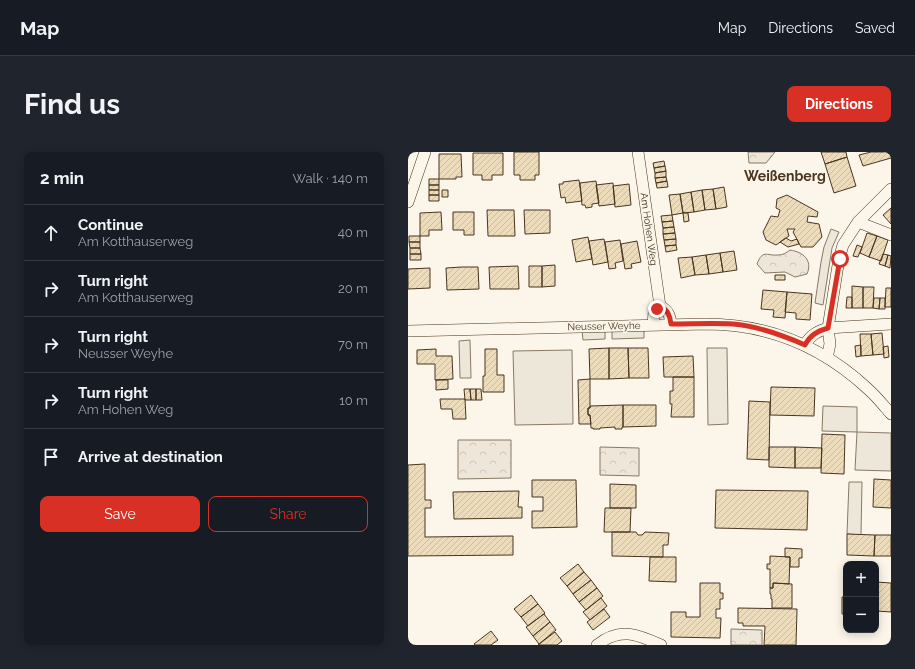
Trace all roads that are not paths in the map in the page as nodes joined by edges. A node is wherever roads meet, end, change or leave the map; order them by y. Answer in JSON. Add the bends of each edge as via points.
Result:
{"nodes":[{"id":1,"x":425,"y":152,"type":"edge"},
{"id":2,"x":638,"y":152,"type":"edge"},
{"id":3,"x":891,"y":189,"type":"edge"},
{"id":4,"x":408,"y":202,"type":"edge"},
{"id":5,"x":858,"y":222,"type":"junction"},
{"id":6,"x":891,"y":235,"type":"edge"},
{"id":7,"x":660,"y":306,"type":"junction"},
{"id":8,"x":671,"y":324,"type":"junction"},
{"id":9,"x":891,"y":324,"type":"edge"},
{"id":10,"x":653,"y":325,"type":"junction"},
{"id":11,"x":828,"y":328,"type":"junction"},
{"id":12,"x":408,"y":331,"type":"edge"},
{"id":13,"x":805,"y":345,"type":"junction"},
{"id":14,"x":826,"y":358,"type":"junction"},
{"id":15,"x":891,"y":414,"type":"edge"},
{"id":16,"x":597,"y":645,"type":"edge"},
{"id":17,"x":660,"y":645,"type":"edge"}],
"edges":[{"from":1,"to":4,"type":"street"},
{"from":2,"to":7,"type":"street","name":"Am Hohen Weg"},
{"from":3,"to":5,"type":"street"},
{"from":5,"to":6,"type":"street"},
{"from":5,"to":11,"type":"street","via":[[843,245]]},
{"from":7,"to":8,"type":"street","name":"Am Hohen Weg","via":[[667,311]]},
{"from":7,"to":10,"type":"street","name":"Am Hohen Weg","via":[[654,312]]},
{"from":8,"to":10,"type":"street","name":"Neusser Weyhe"},
{"from":8,"to":13,"type":"street","name":"Neusser Weyhe","via":[[749,326],[773,332]]},
{"from":9,"to":11,"type":"street"},
{"from":10,"to":12,"type":"street","name":"Neusser Weyhe"},
{"from":11,"to":13,"type":"street","via":[[812,335]]},
{"from":11,"to":14,"type":"street","via":[[830,344]]},
{"from":13,"to":14,"type":"street","name":"Neusser Weyhe"},
{"from":14,"to":15,"type":"street","name":"Neusser Weyhe","via":[[866,387]]},
{"from":16,"to":17,"type":"street","via":[[605,639],[626,634],[637,635]]}]}
